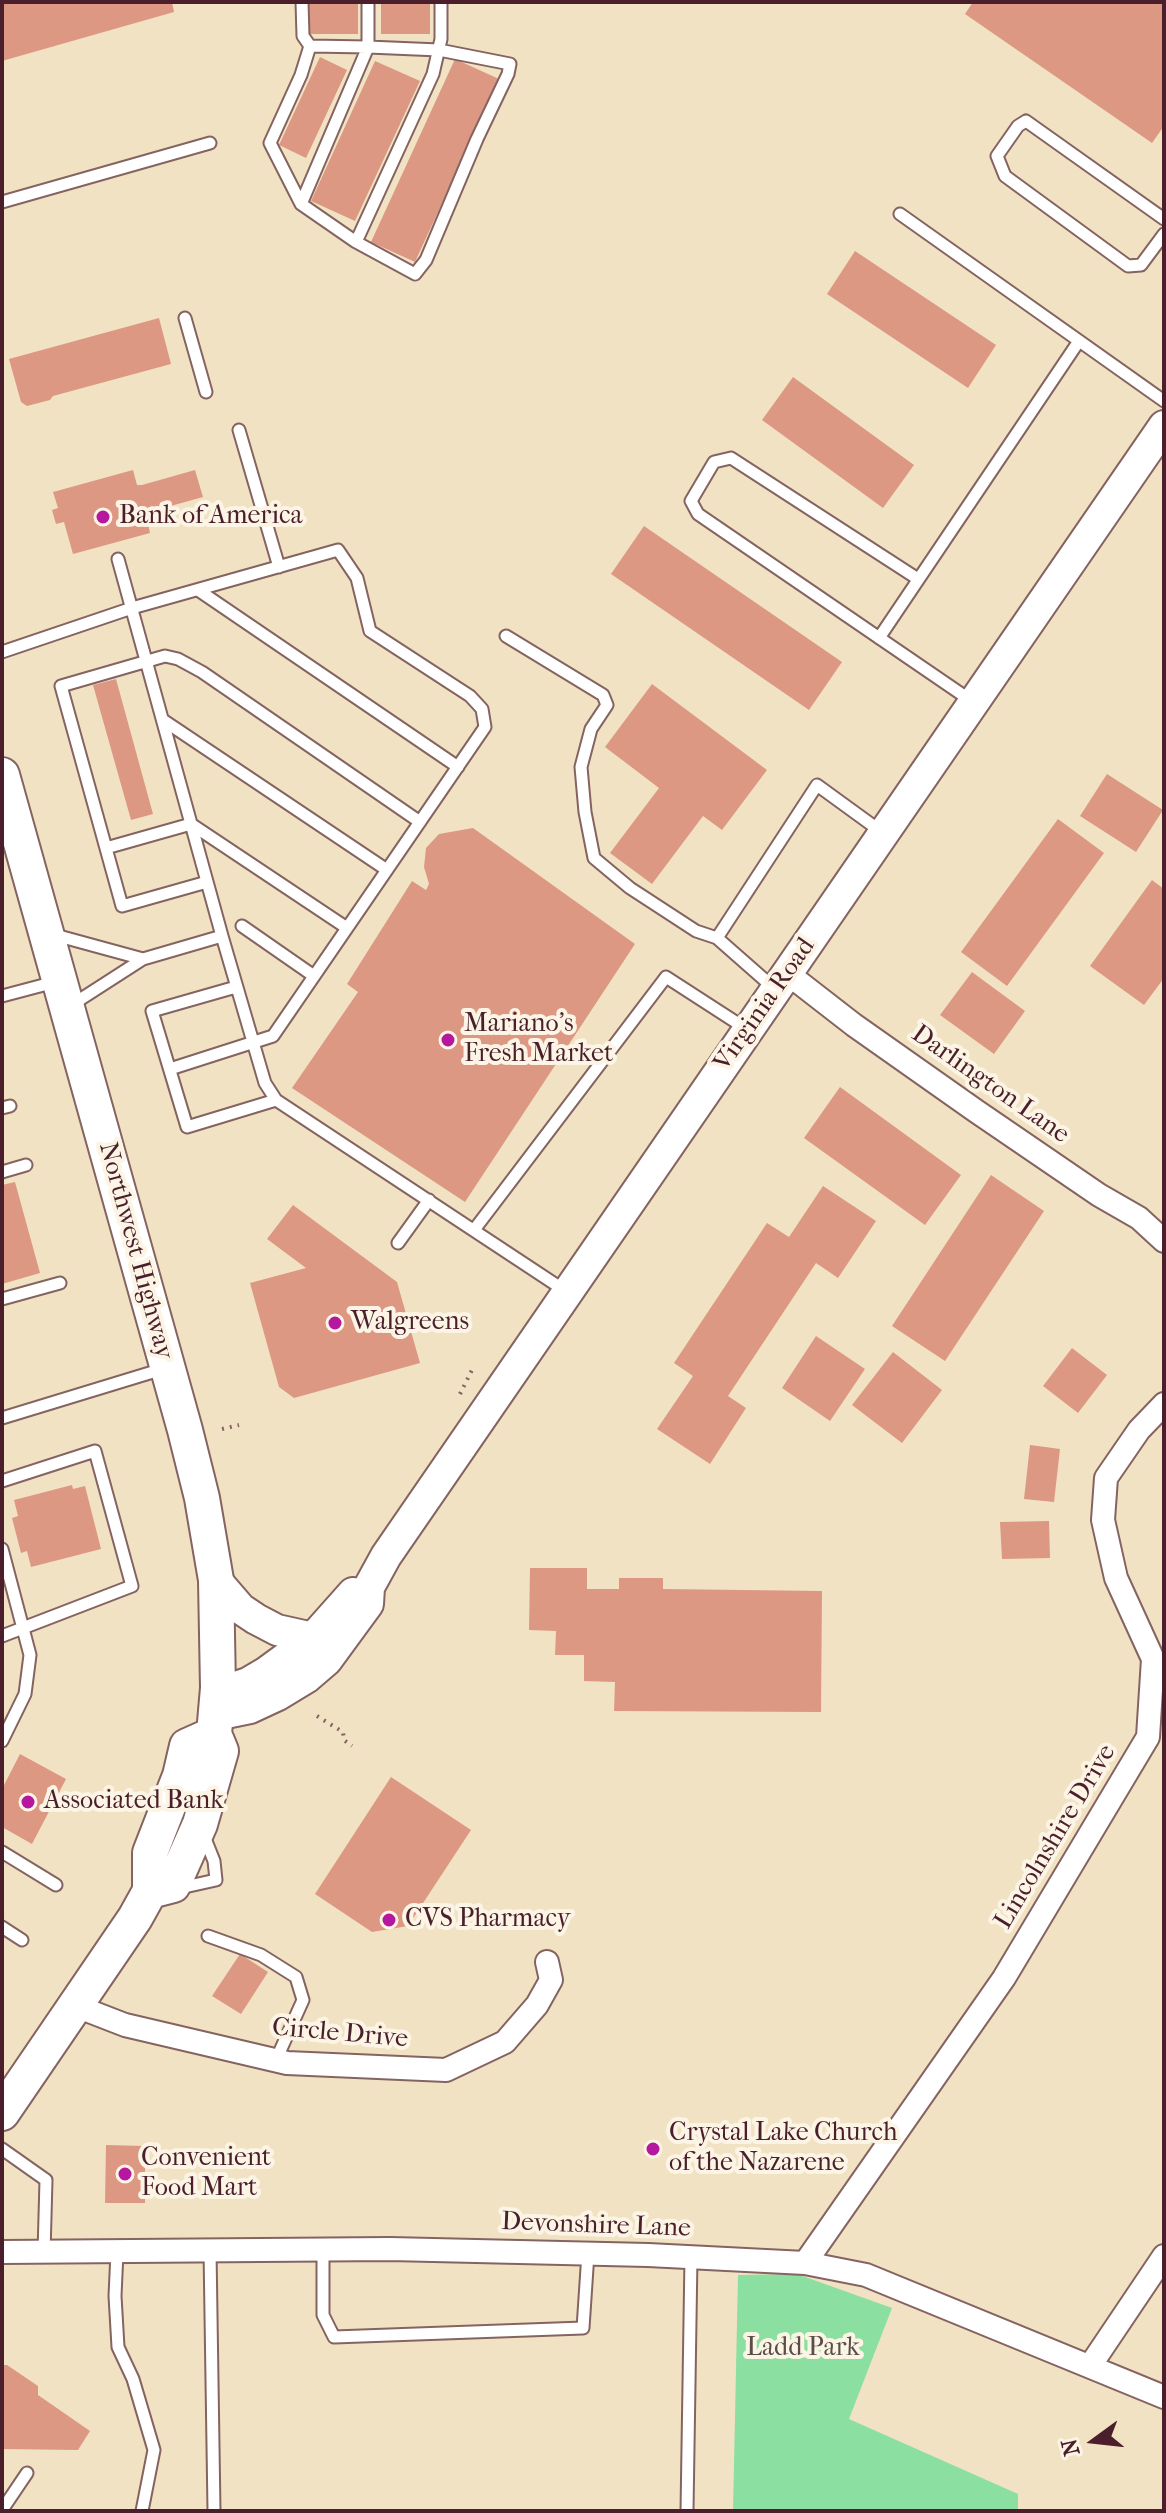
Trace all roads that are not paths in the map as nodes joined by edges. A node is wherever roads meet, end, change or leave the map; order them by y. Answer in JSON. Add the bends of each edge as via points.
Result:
{"nodes":[{"id":1,"x":302,"y":2,"type":"edge"},
{"id":2,"x":368,"y":2,"type":"edge"},
{"id":3,"x":441,"y":2,"type":"edge"},
{"id":4,"x":310,"y":46,"type":"junction"},
{"id":5,"x":368,"y":47,"type":"junction"},
{"id":6,"x":439,"y":50,"type":"junction"},
{"id":7,"x":210,"y":143,"type":"dead end"},
{"id":8,"x":2,"y":202,"type":"edge"},
{"id":9,"x":301,"y":204,"type":"junction"},
{"id":10,"x":900,"y":214,"type":"dead end"},
{"id":11,"x":1164,"y":219,"type":"edge"},
{"id":12,"x":1164,"y":234,"type":"edge"},
{"id":13,"x":356,"y":242,"type":"junction"},
{"id":14,"x":185,"y":318,"type":"dead end"},
{"id":15,"x":1079,"y":341,"type":"junction"},
{"id":16,"x":206,"y":392,"type":"dead end"},
{"id":17,"x":1164,"y":401,"type":"edge"},
{"id":18,"x":1164,"y":426,"type":"edge"},
{"id":19,"x":239,"y":430,"type":"dead end"},
{"id":20,"x":118,"y":559,"type":"dead end"},
{"id":21,"x":279,"y":567,"type":"junction"},
{"id":22,"x":918,"y":579,"type":"junction"},
{"id":23,"x":198,"y":590,"type":"junction"},
{"id":24,"x":132,"y":608,"type":"junction"},
{"id":25,"x":506,"y":636,"type":"dead end"},
{"id":26,"x":879,"y":638,"type":"junction"},
{"id":27,"x":2,"y":652,"type":"edge"},
{"id":28,"x":146,"y":661,"type":"junction"},
{"id":29,"x":973,"y":703,"type":"junction"},
{"id":30,"x":163,"y":720,"type":"junction"},
{"id":31,"x":458,"y":767,"type":"junction"},
{"id":32,"x":2,"y":775,"type":"edge"},
{"id":33,"x":420,"y":822,"type":"junction"},
{"id":34,"x":191,"y":824,"type":"junction"},
{"id":35,"x":883,"y":833,"type":"junction"},
{"id":36,"x":106,"y":848,"type":"junction"},
{"id":37,"x":387,"y":870,"type":"junction"},
{"id":38,"x":207,"y":882,"type":"junction"},
{"id":39,"x":242,"y":926,"type":"dead end"},
{"id":40,"x":347,"y":928,"type":"junction"},
{"id":41,"x":46,"y":933,"type":"junction"},
{"id":42,"x":222,"y":936,"type":"junction"},
{"id":43,"x":717,"y":938,"type":"junction"},
{"id":44,"x":143,"y":959,"type":"junction"},
{"id":45,"x":314,"y":976,"type":"junction"},
{"id":46,"x":781,"y":982,"type":"junction"},
{"id":47,"x":236,"y":987,"type":"junction"},
{"id":48,"x":63,"y":994,"type":"junction"},
{"id":49,"x":2,"y":996,"type":"edge"},
{"id":50,"x":748,"y":1030,"type":"junction"},
{"id":51,"x":253,"y":1044,"type":"junction"},
{"id":52,"x":170,"y":1069,"type":"junction"},
{"id":53,"x":276,"y":1100,"type":"junction"},
{"id":54,"x":26,"y":1165,"type":"dead end"},
{"id":55,"x":2,"y":1172,"type":"edge"},
{"id":56,"x":429,"y":1200,"type":"junction"},
{"id":57,"x":474,"y":1230,"type":"junction"},
{"id":58,"x":1164,"y":1241,"type":"edge"},
{"id":59,"x":398,"y":1243,"type":"dead end"},
{"id":60,"x":60,"y":1283,"type":"dead end"},
{"id":61,"x":567,"y":1292,"type":"junction"},
{"id":62,"x":2,"y":1299,"type":"edge"},
{"id":63,"x":167,"y":1368,"type":"junction"},
{"id":64,"x":1164,"y":1404,"type":"edge"},
{"id":65,"x":2,"y":1418,"type":"edge"},
{"id":66,"x":2,"y":1481,"type":"edge"},
{"id":67,"x":2,"y":1549,"type":"edge"},
{"id":68,"x":216,"y":1580,"type":"junction"},
{"id":69,"x":369,"y":1587,"type":"junction"},
{"id":70,"x":23,"y":1629,"type":"junction"},
{"id":71,"x":2,"y":1636,"type":"edge"},
{"id":72,"x":313,"y":1638,"type":"junction"},
{"id":73,"x":1159,"y":1659,"type":"edge"},
{"id":74,"x":216,"y":1712,"type":"junction"},
{"id":75,"x":2,"y":1741,"type":"edge"},
{"id":76,"x":2,"y":1852,"type":"edge"},
{"id":77,"x":56,"y":1885,"type":"dead end"},
{"id":78,"x":162,"y":1888,"type":"junction"},
{"id":79,"x":2,"y":1927,"type":"edge"},
{"id":80,"x":208,"y":1936,"type":"dead end"},
{"id":81,"x":22,"y":1940,"type":"dead end"},
{"id":82,"x":547,"y":1962,"type":"dead end"},
{"id":83,"x":76,"y":2006,"type":"junction"},
{"id":84,"x":276,"y":2060,"type":"junction"},
{"id":85,"x":2,"y":2113,"type":"edge"},
{"id":86,"x":2,"y":2149,"type":"edge"},
{"id":87,"x":323,"y":2249,"type":"junction"},
{"id":88,"x":210,"y":2250,"type":"junction"},
{"id":89,"x":2,"y":2252,"type":"edge"},
{"id":90,"x":117,"y":2252,"type":"junction"},
{"id":91,"x":44,"y":2253,"type":"junction"},
{"id":92,"x":588,"y":2253,"type":"junction"},
{"id":93,"x":1164,"y":2256,"type":"edge"},
{"id":94,"x":691,"y":2257,"type":"junction"},
{"id":95,"x":805,"y":2263,"type":"junction"},
{"id":96,"x":1090,"y":2366,"type":"junction"},
{"id":97,"x":1164,"y":2397,"type":"edge"},
{"id":98,"x":27,"y":2473,"type":"dead end"},
{"id":99,"x":2,"y":2510,"type":"edge"},
{"id":100,"x":142,"y":2511,"type":"edge"},
{"id":101,"x":214,"y":2511,"type":"edge"},
{"id":102,"x":687,"y":2511,"type":"edge"}],
"edges":[{"from":1,"to":4,"type":"lane","via":[[303,36]]},
{"from":2,"to":5,"type":"lane"},
{"from":3,"to":6,"type":"lane"},
{"from":4,"to":5,"type":"lane"},
{"from":4,"to":9,"type":"lane","via":[[270,143]]},
{"from":5,"to":6,"type":"lane"},
{"from":5,"to":9,"type":"lane"},
{"from":6,"to":13,"type":"lane","via":[[433,74]]},
{"from":6,"to":13,"type":"lane","via":[[510,64],[508,74],[426,260],[415,274]]},
{"from":7,"to":8,"type":"lane"},
{"from":9,"to":13,"type":"lane"},
{"from":10,"to":15,"type":"lane"},
{"from":11,"to":12,"type":"lane","via":[[1026,121],[997,156],[1005,176],[1128,266],[1141,265]]},
{"from":14,"to":16,"type":"lane"},
{"from":15,"to":17,"type":"lane"},
{"from":15,"to":22,"type":"lane"},
{"from":18,"to":29,"type":"street","name":"Virginia Road"},
{"from":19,"to":21,"type":"lane"},
{"from":20,"to":24,"type":"lane"},
{"from":21,"to":23,"type":"lane"},
{"from":21,"to":31,"type":"lane","via":[[338,550],[357,578],[370,631],[482,709],[485,727]]},
{"from":22,"to":26,"type":"lane"},
{"from":22,"to":26,"type":"lane","via":[[731,458],[714,462],[691,501],[698,514]]},
{"from":23,"to":24,"type":"lane"},
{"from":23,"to":31,"type":"lane"},
{"from":24,"to":27,"type":"lane"},
{"from":24,"to":28,"type":"lane"},
{"from":25,"to":43,"type":"lane","via":[[603,695],[607,705],[591,729],[581,767],[594,858],[696,931]]},
{"from":26,"to":29,"type":"lane"},
{"from":28,"to":30,"type":"lane"},
{"from":28,"to":33,"type":"lane","via":[[165,656],[202,672]]},
{"from":28,"to":36,"type":"lane","via":[[61,686]]},
{"from":29,"to":35,"type":"street","name":"Virginia Road"},
{"from":30,"to":34,"type":"lane"},
{"from":30,"to":37,"type":"lane"},
{"from":31,"to":33,"type":"lane"},
{"from":32,"to":41,"type":"main road","name":"Northwest Highway"},
{"from":33,"to":37,"type":"lane"},
{"from":34,"to":36,"type":"lane"},
{"from":34,"to":38,"type":"lane"},
{"from":34,"to":40,"type":"lane"},
{"from":35,"to":43,"type":"lane","via":[[817,785]]},
{"from":35,"to":46,"type":"street","name":"Virginia Road"},
{"from":36,"to":38,"type":"lane","via":[[122,906]]},
{"from":37,"to":40,"type":"lane"},
{"from":38,"to":42,"type":"lane"},
{"from":39,"to":45,"type":"lane"},
{"from":40,"to":45,"type":"lane"},
{"from":41,"to":44,"type":"lane"},
{"from":41,"to":48,"type":"main road","name":"Northwest Highway"},
{"from":42,"to":44,"type":"lane"},
{"from":42,"to":47,"type":"lane"},
{"from":43,"to":46,"type":"lane"},
{"from":44,"to":48,"type":"lane"},
{"from":45,"to":51,"type":"lane","via":[[273,1036]]},
{"from":46,"to":50,"type":"street","name":"Virginia Road"},
{"from":46,"to":58,"type":"street","name":"Darlington Lane","via":[[854,1025],[1139,1218]]},
{"from":47,"to":51,"type":"lane"},
{"from":47,"to":52,"type":"lane","via":[[152,1011]]},
{"from":48,"to":49,"type":"lane"},
{"from":48,"to":63,"type":"main road","name":"Northwest Highway"},
{"from":50,"to":57,"type":"lane","via":[[666,977]]},
{"from":50,"to":61,"type":"street","name":"Virginia Road"},
{"from":51,"to":52,"type":"lane"},
{"from":51,"to":53,"type":"lane"},
{"from":52,"to":53,"type":"lane","via":[[187,1127]]},
{"from":53,"to":56,"type":"lane"},
{"from":54,"to":55,"type":"lane"},
{"from":56,"to":57,"type":"lane"},
{"from":56,"to":59,"type":"lane"},
{"from":57,"to":61,"type":"lane"},
{"from":60,"to":62,"type":"lane"},
{"from":61,"to":69,"type":"street","name":"Virginia Road"},
{"from":63,"to":65,"type":"lane"},
{"from":63,"to":68,"type":"main road","name":"Northwest Highway","via":[[202,1498]]},
{"from":64,"to":73,"type":"street","name":"Lincolnshire Drive","via":[[1106,1478],[1103,1520],[1116,1578]]},
{"from":66,"to":70,"type":"lane","via":[[95,1451],[132,1586]]},
{"from":67,"to":70,"type":"lane"},
{"from":68,"to":72,"type":"street","via":[[256,1619]]},
{"from":68,"to":74,"type":"main road","name":"Northwest Highway"},
{"from":69,"to":72,"type":"street","name":"Virginia Road","via":[[355,1591]]},
{"from":69,"to":74,"type":"street","name":"Virginia Road","via":[[368,1604],[327,1660],[306,1678],[250,1708]]},
{"from":70,"to":71,"type":"lane"},
{"from":70,"to":75,"type":"lane","via":[[30,1655],[25,1694]]},
{"from":72,"to":74,"type":"street","name":"Virginia Road","via":[[233,1688]]},
{"from":73,"to":95,"type":"street","name":"Lincolnshire Drive","via":[[1148,1737],[1004,1978]]},
{"from":74,"to":78,"type":"main road","name":"Northwest Highway","via":[[221,1751],[200,1824]]},
{"from":74,"to":78,"type":"main road","name":"Northwest Highway","via":[[187,1746],[150,1853]]},
{"from":76,"to":77,"type":"lane"},
{"from":78,"to":83,"type":"main road","name":"Northwest Highway"},
{"from":79,"to":81,"type":"lane"},
{"from":80,"to":84,"type":"lane","via":[[261,1955],[296,1977],[303,2000]]},
{"from":82,"to":84,"type":"street","name":"Circle Drive","via":[[551,1980],[505,2042],[446,2070]]},
{"from":83,"to":84,"type":"street","name":"Circle Drive","via":[[125,2025]]},
{"from":83,"to":85,"type":"main road","name":"Northwest Highway"},
{"from":86,"to":91,"type":"lane","via":[[46,2180]]},
{"from":87,"to":88,"type":"street","name":"Devonshire Lane"},
{"from":87,"to":92,"type":"street","name":"Devonshire Lane"},
{"from":87,"to":92,"type":"lane","via":[[323,2315],[334,2337],[583,2328]]},
{"from":88,"to":90,"type":"street","name":"Devonshire Lane"},
{"from":88,"to":101,"type":"lane"},
{"from":89,"to":91,"type":"street","name":"Devonshire Lane"},
{"from":90,"to":91,"type":"street","name":"Devonshire Lane"},
{"from":90,"to":100,"type":"lane","via":[[118,2347],[154,2450]]},
{"from":92,"to":94,"type":"street","name":"Devonshire Lane"},
{"from":93,"to":96,"type":"street"},
{"from":94,"to":95,"type":"street","name":"Devonshire Lane"},
{"from":94,"to":102,"type":"lane"},
{"from":95,"to":96,"type":"street","name":"Devonshire Lane","via":[[866,2275]]},
{"from":96,"to":97,"type":"street","name":"Devonshire Lane"},
{"from":98,"to":99,"type":"lane"}]}
